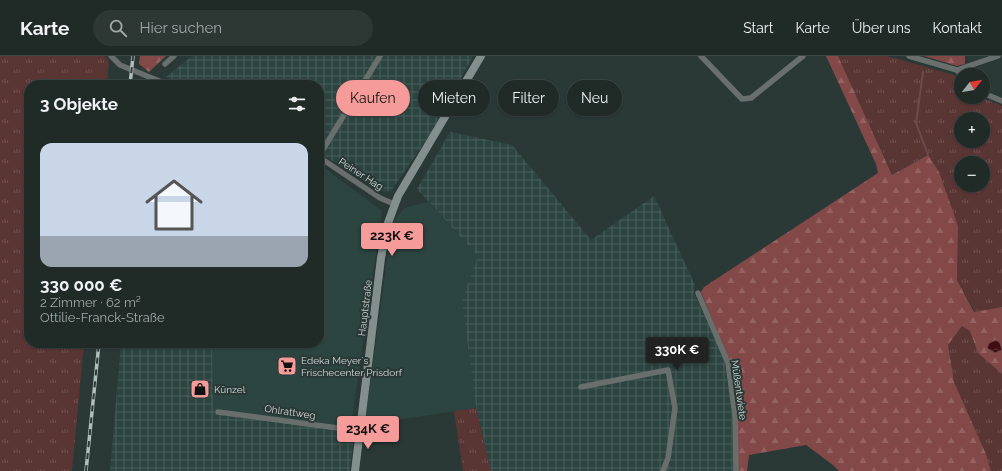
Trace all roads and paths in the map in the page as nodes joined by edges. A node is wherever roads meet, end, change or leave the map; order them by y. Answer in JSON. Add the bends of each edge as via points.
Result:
{"nodes":[{"id":1,"x":111,"y":56,"type":"edge"},
{"id":2,"x":174,"y":56,"type":"edge"},
{"id":3,"x":380,"y":56,"type":"edge"},
{"id":4,"x":481,"y":56,"type":"edge"},
{"id":5,"x":701,"y":56,"type":"edge"},
{"id":6,"x":803,"y":56,"type":"edge"},
{"id":7,"x":909,"y":56,"type":"edge"},
{"id":8,"x":998,"y":56,"type":"edge"},
{"id":9,"x":165,"y":64,"type":"dead end"},
{"id":10,"x":963,"y":68,"type":"edge"},
{"id":11,"x":954,"y":69,"type":"edge"},
{"id":12,"x":157,"y":80,"type":"edge"},
{"id":13,"x":990,"y":96,"type":"edge"},
{"id":14,"x":1002,"y":101,"type":"edge"},
{"id":15,"x":324,"y":148,"type":"edge"},
{"id":16,"x":324,"y":159,"type":"edge"},
{"id":17,"x":394,"y":204,"type":"junction"},
{"id":18,"x":698,"y":294,"type":"dead end"},
{"id":19,"x":581,"y":386,"type":"dead end"},
{"id":20,"x":218,"y":412,"type":"dead end"},
{"id":21,"x":360,"y":431,"type":"junction"},
{"id":22,"x":355,"y":469,"type":"edge"},
{"id":23,"x":663,"y":471,"type":"edge"},
{"id":24,"x":736,"y":471,"type":"edge"}],
"edges":[{"from":1,"to":12,"type":"street","via":[[120,65]]},
{"from":2,"to":9,"type":"street"},
{"from":3,"to":15,"type":"street"},
{"from":4,"to":17,"type":"main road","name":"Hauptstraße"},
{"from":5,"to":6,"type":"street","via":[[742,99],[751,98]]},
{"from":7,"to":11,"type":"street"},
{"from":8,"to":10,"type":"street"},
{"from":13,"to":14,"type":"street"},
{"from":16,"to":17,"type":"street","name":"Peiner Hag","via":[[380,198]]},
{"from":17,"to":21,"type":"main road","name":"Hauptstraße","via":[[381,258]]},
{"from":18,"to":24,"type":"street","name":"Müßentwiete","via":[[728,363],[734,416]]},
{"from":19,"to":23,"type":"street","via":[[668,370],[675,408],[668,458]]},
{"from":20,"to":21,"type":"street","name":"Ohlrattweg"},
{"from":21,"to":22,"type":"main road","name":"Hauptstraße"}]}
